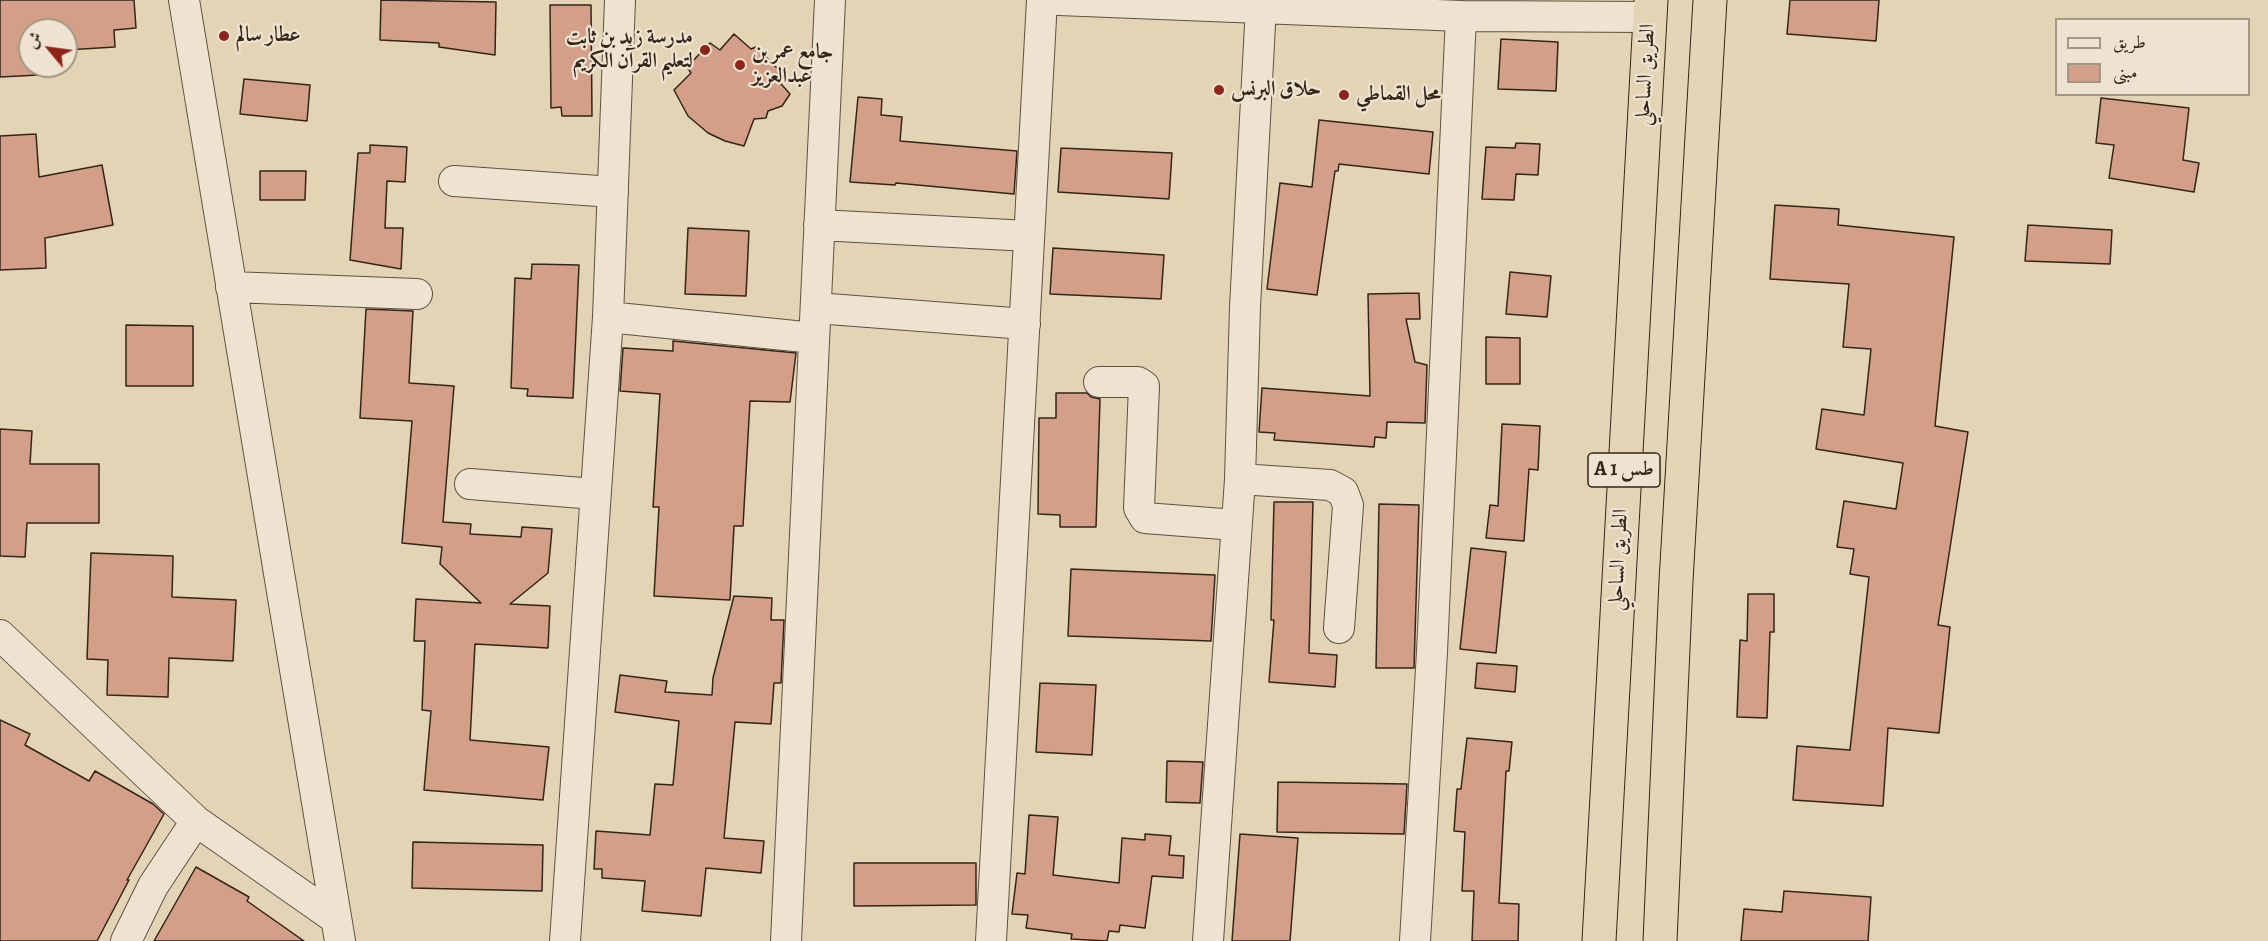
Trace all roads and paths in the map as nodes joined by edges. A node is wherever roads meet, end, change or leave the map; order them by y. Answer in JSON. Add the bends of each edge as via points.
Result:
{"nodes":[{"id":1,"x":184,"y":0,"type":"edge"},
{"id":2,"x":620,"y":0,"type":"edge"},
{"id":3,"x":830,"y":0,"type":"edge"},
{"id":4,"x":1042,"y":0,"type":"edge"},
{"id":5,"x":1059,"y":0,"type":"edge"},
{"id":6,"x":1710,"y":0,"type":"edge"},
{"id":7,"x":1261,"y":6,"type":"junction"},
{"id":8,"x":1650,"y":9,"type":"edge"},
{"id":9,"x":1461,"y":16,"type":"junction"},
{"id":10,"x":454,"y":181,"type":"dead end"},
{"id":11,"x":613,"y":192,"type":"junction"},
{"id":12,"x":819,"y":225,"type":"junction"},
{"id":13,"x":1029,"y":236,"type":"junction"},
{"id":14,"x":231,"y":287,"type":"junction"},
{"id":15,"x":417,"y":294,"type":"dead end"},
{"id":16,"x":816,"y":308,"type":"junction"},
{"id":17,"x":608,"y":317,"type":"junction"},
{"id":18,"x":1025,"y":324,"type":"junction"},
{"id":19,"x":814,"y":338,"type":"junction"},
{"id":20,"x":1099,"y":382,"type":"dead end"},
{"id":21,"x":1240,"y":479,"type":"junction"},
{"id":22,"x":470,"y":484,"type":"dead end"},
{"id":23,"x":595,"y":494,"type":"junction"},
{"id":24,"x":1236,"y":525,"type":"junction"},
{"id":25,"x":1339,"y":628,"type":"dead end"},
{"id":26,"x":0,"y":635,"type":"edge"},
{"id":27,"x":196,"y":821,"type":"junction"},
{"id":28,"x":338,"y":930,"type":"edge"},
{"id":29,"x":126,"y":941,"type":"edge"},
{"id":30,"x":565,"y":941,"type":"edge"},
{"id":31,"x":786,"y":941,"type":"edge"},
{"id":32,"x":991,"y":941,"type":"edge"},
{"id":33,"x":1208,"y":941,"type":"edge"},
{"id":34,"x":1414,"y":941,"type":"edge"},
{"id":35,"x":1599,"y":941,"type":"edge"},
{"id":36,"x":1660,"y":941,"type":"edge"}],
"edges":[{"from":1,"to":14,"type":"street"},
{"from":2,"to":11,"type":"street"},
{"from":3,"to":12,"type":"street"},
{"from":4,"to":13,"type":"street"},
{"from":5,"to":7,"type":"street"},
{"from":6,"to":36,"type":"highway","number":"A 1 طس","via":[[1676,581]]},
{"from":7,"to":9,"type":"street"},
{"from":7,"to":21,"type":"street"},
{"from":8,"to":9,"type":"street"},
{"from":8,"to":35,"type":"highway","name":"الطريق الساحلي","number":"A 1 طس"},
{"from":9,"to":34,"type":"street","via":[[1432,652]]},
{"from":10,"to":11,"type":"street"},
{"from":11,"to":17,"type":"street"},
{"from":12,"to":13,"type":"street"},
{"from":12,"to":16,"type":"street"},
{"from":13,"to":18,"type":"street"},
{"from":14,"to":15,"type":"street"},
{"from":14,"to":28,"type":"street"},
{"from":16,"to":18,"type":"street"},
{"from":16,"to":19,"type":"street"},
{"from":17,"to":19,"type":"street"},
{"from":17,"to":23,"type":"street"},
{"from":18,"to":32,"type":"street"},
{"from":19,"to":31,"type":"street"},
{"from":20,"to":24,"type":"street","via":[[1138,382],[1144,386],[1139,508],[1145,518]]},
{"from":21,"to":24,"type":"street"},
{"from":21,"to":25,"type":"street","via":[[1330,485],[1343,492],[1348,505]]},
{"from":22,"to":23,"type":"street"},
{"from":23,"to":30,"type":"street"},
{"from":24,"to":33,"type":"street"},
{"from":26,"to":27,"type":"street"},
{"from":27,"to":28,"type":"street"},
{"from":27,"to":29,"type":"street","via":[[153,886]]}]}
